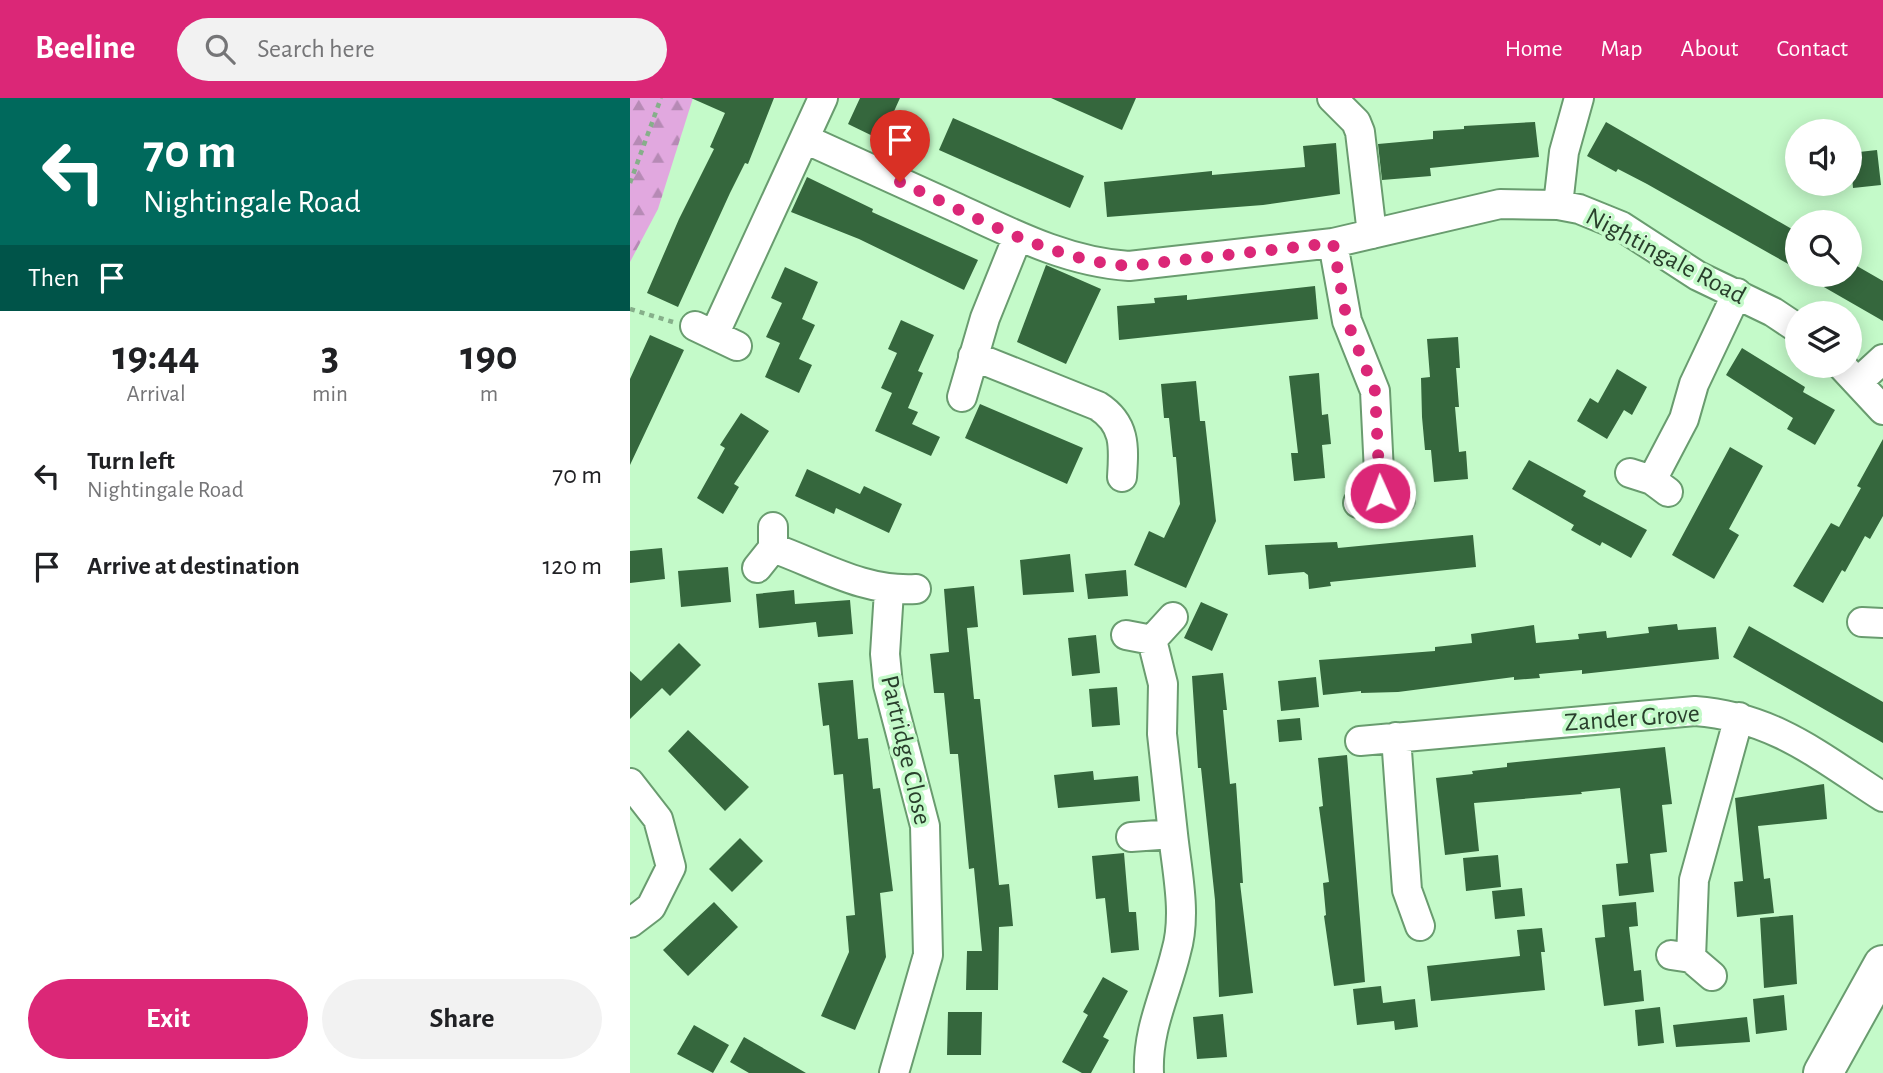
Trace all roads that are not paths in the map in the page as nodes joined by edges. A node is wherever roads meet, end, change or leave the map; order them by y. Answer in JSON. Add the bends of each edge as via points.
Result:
{"nodes":[{"id":1,"x":823,"y":98,"type":"edge"},
{"id":2,"x":1332,"y":98,"type":"edge"},
{"id":3,"x":1579,"y":98,"type":"edge"},
{"id":4,"x":805,"y":139,"type":"junction"},
{"id":5,"x":1558,"y":205,"type":"junction"},
{"id":6,"x":1372,"y":234,"type":"junction"},
{"id":7,"x":1018,"y":236,"type":"junction"},
{"id":8,"x":1333,"y":243,"type":"junction"},
{"id":9,"x":1737,"y":293,"type":"junction"},
{"id":10,"x":1785,"y":321,"type":"edge"},
{"id":11,"x":715,"y":336,"type":"road end"},
{"id":12,"x":973,"y":356,"type":"junction"},
{"id":13,"x":1883,"y":359,"type":"edge"},
{"id":14,"x":1862,"y":369,"type":"edge"},
{"id":15,"x":1855,"y":378,"type":"edge"},
{"id":16,"x":962,"y":397,"type":"dead end"},
{"id":17,"x":1883,"y":410,"type":"edge"},
{"id":18,"x":1122,"y":480,"type":"dead end"},
{"id":19,"x":1650,"y":482,"type":"dead end"},
{"id":20,"x":1379,"y":499,"type":"dead end"},
{"id":21,"x":767,"y":548,"type":"dead end"},
{"id":22,"x":1173,"y":617,"type":"dead end"},
{"id":23,"x":1739,"y":717,"type":"junction"},
{"id":24,"x":1396,"y":737,"type":"junction"},
{"id":25,"x":1360,"y":741,"type":"dead end"},
{"id":26,"x":630,"y":783,"type":"edge"},
{"id":27,"x":1883,"y":797,"type":"edge"},
{"id":28,"x":1172,"y":834,"type":"junction"},
{"id":29,"x":1131,"y":837,"type":"dead end"},
{"id":30,"x":630,"y":923,"type":"edge"},
{"id":31,"x":1422,"y":929,"type":"dead end"},
{"id":32,"x":1691,"y":963,"type":"dead end"},
{"id":33,"x":1883,"y":965,"type":"edge"},
{"id":34,"x":894,"y":1073,"type":"edge"},
{"id":35,"x":1149,"y":1073,"type":"edge"},
{"id":36,"x":1823,"y":1073,"type":"edge"}],
"edges":[{"from":1,"to":4,"type":"street"},
{"from":2,"to":6,"type":"street","via":[[1360,132]]},
{"from":3,"to":5,"type":"street","via":[[1564,152]]},
{"from":4,"to":7,"type":"street","name":"Nightingale Road"},
{"from":4,"to":11,"type":"street"},
{"from":5,"to":6,"type":"street","name":"Nightingale Road","via":[[1491,205]]},
{"from":5,"to":9,"type":"street","name":"Nightingale Road","via":[[1600,216],[1698,276]]},
{"from":6,"to":8,"type":"street","name":"Nightingale Road"},
{"from":7,"to":8,"type":"street","name":"Nightingale Road","via":[[1070,257],[1129,266]]},
{"from":7,"to":12,"type":"street"},
{"from":8,"to":20,"type":"street","via":[[1347,321],[1375,391]]},
{"from":9,"to":10,"type":"street","name":"Nightingale Road"},
{"from":9,"to":19,"type":"street","via":[[1694,384],[1684,419]]},
{"from":12,"to":16,"type":"street"},
{"from":12,"to":18,"type":"street","via":[[1111,415],[1123,438]]},
{"from":13,"to":14,"type":"street"},
{"from":15,"to":17,"type":"street"},
{"from":21,"to":34,"type":"street","name":"Partridge Close","via":[[854,581],[903,590],[884,654],[925,826],[928,955]]},
{"from":22,"to":28,"type":"street","via":[[1139,637],[1163,684],[1162,734]]},
{"from":23,"to":24,"type":"street","name":"Zander Grove","via":[[1696,710]]},
{"from":23,"to":27,"type":"street","name":"Zander Grove","via":[[1782,732]]},
{"from":23,"to":32,"type":"street","via":[[1694,880]]},
{"from":24,"to":25,"type":"street","name":"Zander Grove"},
{"from":24,"to":31,"type":"street","via":[[1407,890]]},
{"from":26,"to":30,"type":"street","via":[[658,819],[671,867],[651,907]]},
{"from":28,"to":29,"type":"street"},
{"from":28,"to":35,"type":"street","via":[[1180,931],[1151,1034]]},
{"from":33,"to":36,"type":"street"}]}
